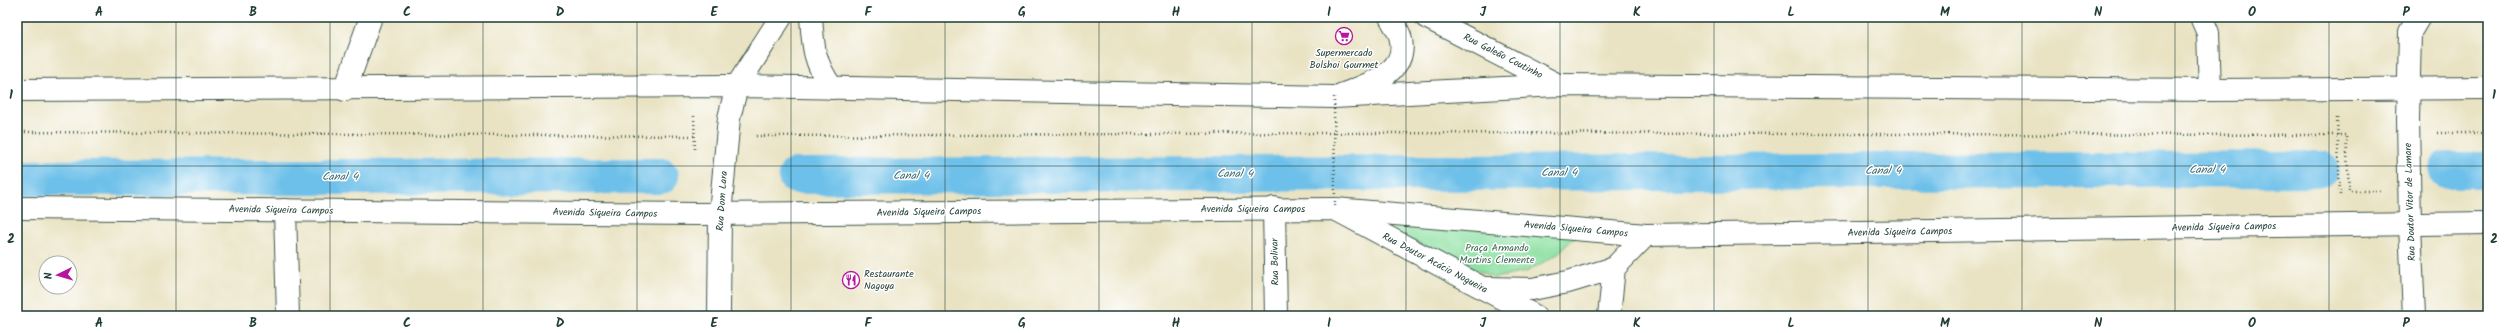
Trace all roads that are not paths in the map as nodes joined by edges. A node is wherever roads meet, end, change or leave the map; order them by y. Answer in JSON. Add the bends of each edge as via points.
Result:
{"nodes":[{"id":1,"x":371,"y":17,"type":"edge"},
{"id":2,"x":781,"y":17,"type":"edge"},
{"id":3,"x":812,"y":17,"type":"edge"},
{"id":4,"x":1390,"y":17,"type":"edge"},
{"id":5,"x":1426,"y":17,"type":"edge"},
{"id":6,"x":2201,"y":17,"type":"edge"},
{"id":7,"x":2419,"y":17,"type":"edge"},
{"id":8,"x":1558,"y":85,"type":"junction"},
{"id":9,"x":737,"y":86,"type":"junction"},
{"id":10,"x":832,"y":88,"type":"junction"},
{"id":11,"x":2409,"y":88,"type":"junction"},
{"id":12,"x":2488,"y":88,"type":"edge"},
{"id":13,"x":17,"y":90,"type":"edge"},
{"id":14,"x":345,"y":90,"type":"junction"},
{"id":15,"x":2210,"y":90,"type":"junction"},
{"id":16,"x":1334,"y":97,"type":"junction"},
{"id":17,"x":17,"y":208,"type":"edge"},
{"id":18,"x":1274,"y":208,"type":"junction"},
{"id":19,"x":1335,"y":209,"type":"junction"},
{"id":20,"x":285,"y":210,"type":"junction"},
{"id":21,"x":720,"y":210,"type":"junction"},
{"id":22,"x":2488,"y":223,"type":"edge"},
{"id":23,"x":2410,"y":225,"type":"junction"},
{"id":24,"x":1646,"y":235,"type":"junction"},
{"id":25,"x":1614,"y":268,"type":"junction"},
{"id":26,"x":1483,"y":288,"type":"junction"},
{"id":27,"x":288,"y":316,"type":"edge"},
{"id":28,"x":719,"y":316,"type":"edge"},
{"id":29,"x":1276,"y":316,"type":"edge"},
{"id":30,"x":1535,"y":316,"type":"edge"},
{"id":31,"x":1609,"y":316,"type":"edge"},
{"id":32,"x":2414,"y":316,"type":"edge"}],
"edges":[{"from":1,"to":14,"type":"main road"},
{"from":2,"to":9,"type":"main road","name":"Rua Dom Lara"},
{"from":3,"to":10,"type":"main road","via":[[813,52],[821,74]]},
{"from":4,"to":16,"type":"main road","via":[[1400,37],[1401,53],[1390,72],[1374,82]]},
{"from":5,"to":8,"type":"main road","name":"Rua Galeão Coutinho"},
{"from":6,"to":15,"type":"main road","via":[[2208,33]]},
{"from":7,"to":11,"type":"main road","name":"Rua Doutor Vitor de Lamare","via":[[2410,32]]},
{"from":8,"to":15,"type":"main road"},
{"from":8,"to":16,"type":"main road"},
{"from":9,"to":10,"type":"main road"},
{"from":9,"to":14,"type":"main road"},
{"from":9,"to":21,"type":"main road","name":"Rua Dom Lara","via":[[729,118]]},
{"from":10,"to":16,"type":"main road"},
{"from":11,"to":12,"type":"main road"},
{"from":11,"to":15,"type":"main road"},
{"from":11,"to":23,"type":"main road","name":"Rua Doutor Vitor de Lamare"},
{"from":13,"to":14,"type":"main road"},
{"from":17,"to":20,"type":"main road","name":"Avenida Siqueira Campos"},
{"from":18,"to":19,"type":"main road","name":"Avenida Siqueira Campos"},
{"from":18,"to":21,"type":"main road","name":"Avenida Siqueira Campos"},
{"from":18,"to":29,"type":"main road","name":"Rua Bolivar"},
{"from":19,"to":24,"type":"main road","name":"Avenida Siqueira Campos"},
{"from":19,"to":26,"type":"main road","name":"Rua Doutor Acácio Nogueira"},
{"from":20,"to":21,"type":"main road","name":"Avenida Siqueira Campos"},
{"from":20,"to":27,"type":"main road"},
{"from":21,"to":28,"type":"main road","name":"Rua Dom Lara"},
{"from":22,"to":23,"type":"main road","name":"Avenida Siqueira Campos"},
{"from":23,"to":24,"type":"main road","name":"Avenida Siqueira Campos"},
{"from":23,"to":32,"type":"main road","name":"Rua Doutor Vitor de Lamare"},
{"from":24,"to":25,"type":"main road"},
{"from":25,"to":26,"type":"main road","via":[[1568,282],[1532,289]]},
{"from":25,"to":31,"type":"main road"},
{"from":26,"to":30,"type":"main road","name":"Rua Doutor Acácio Nogueira"}]}
